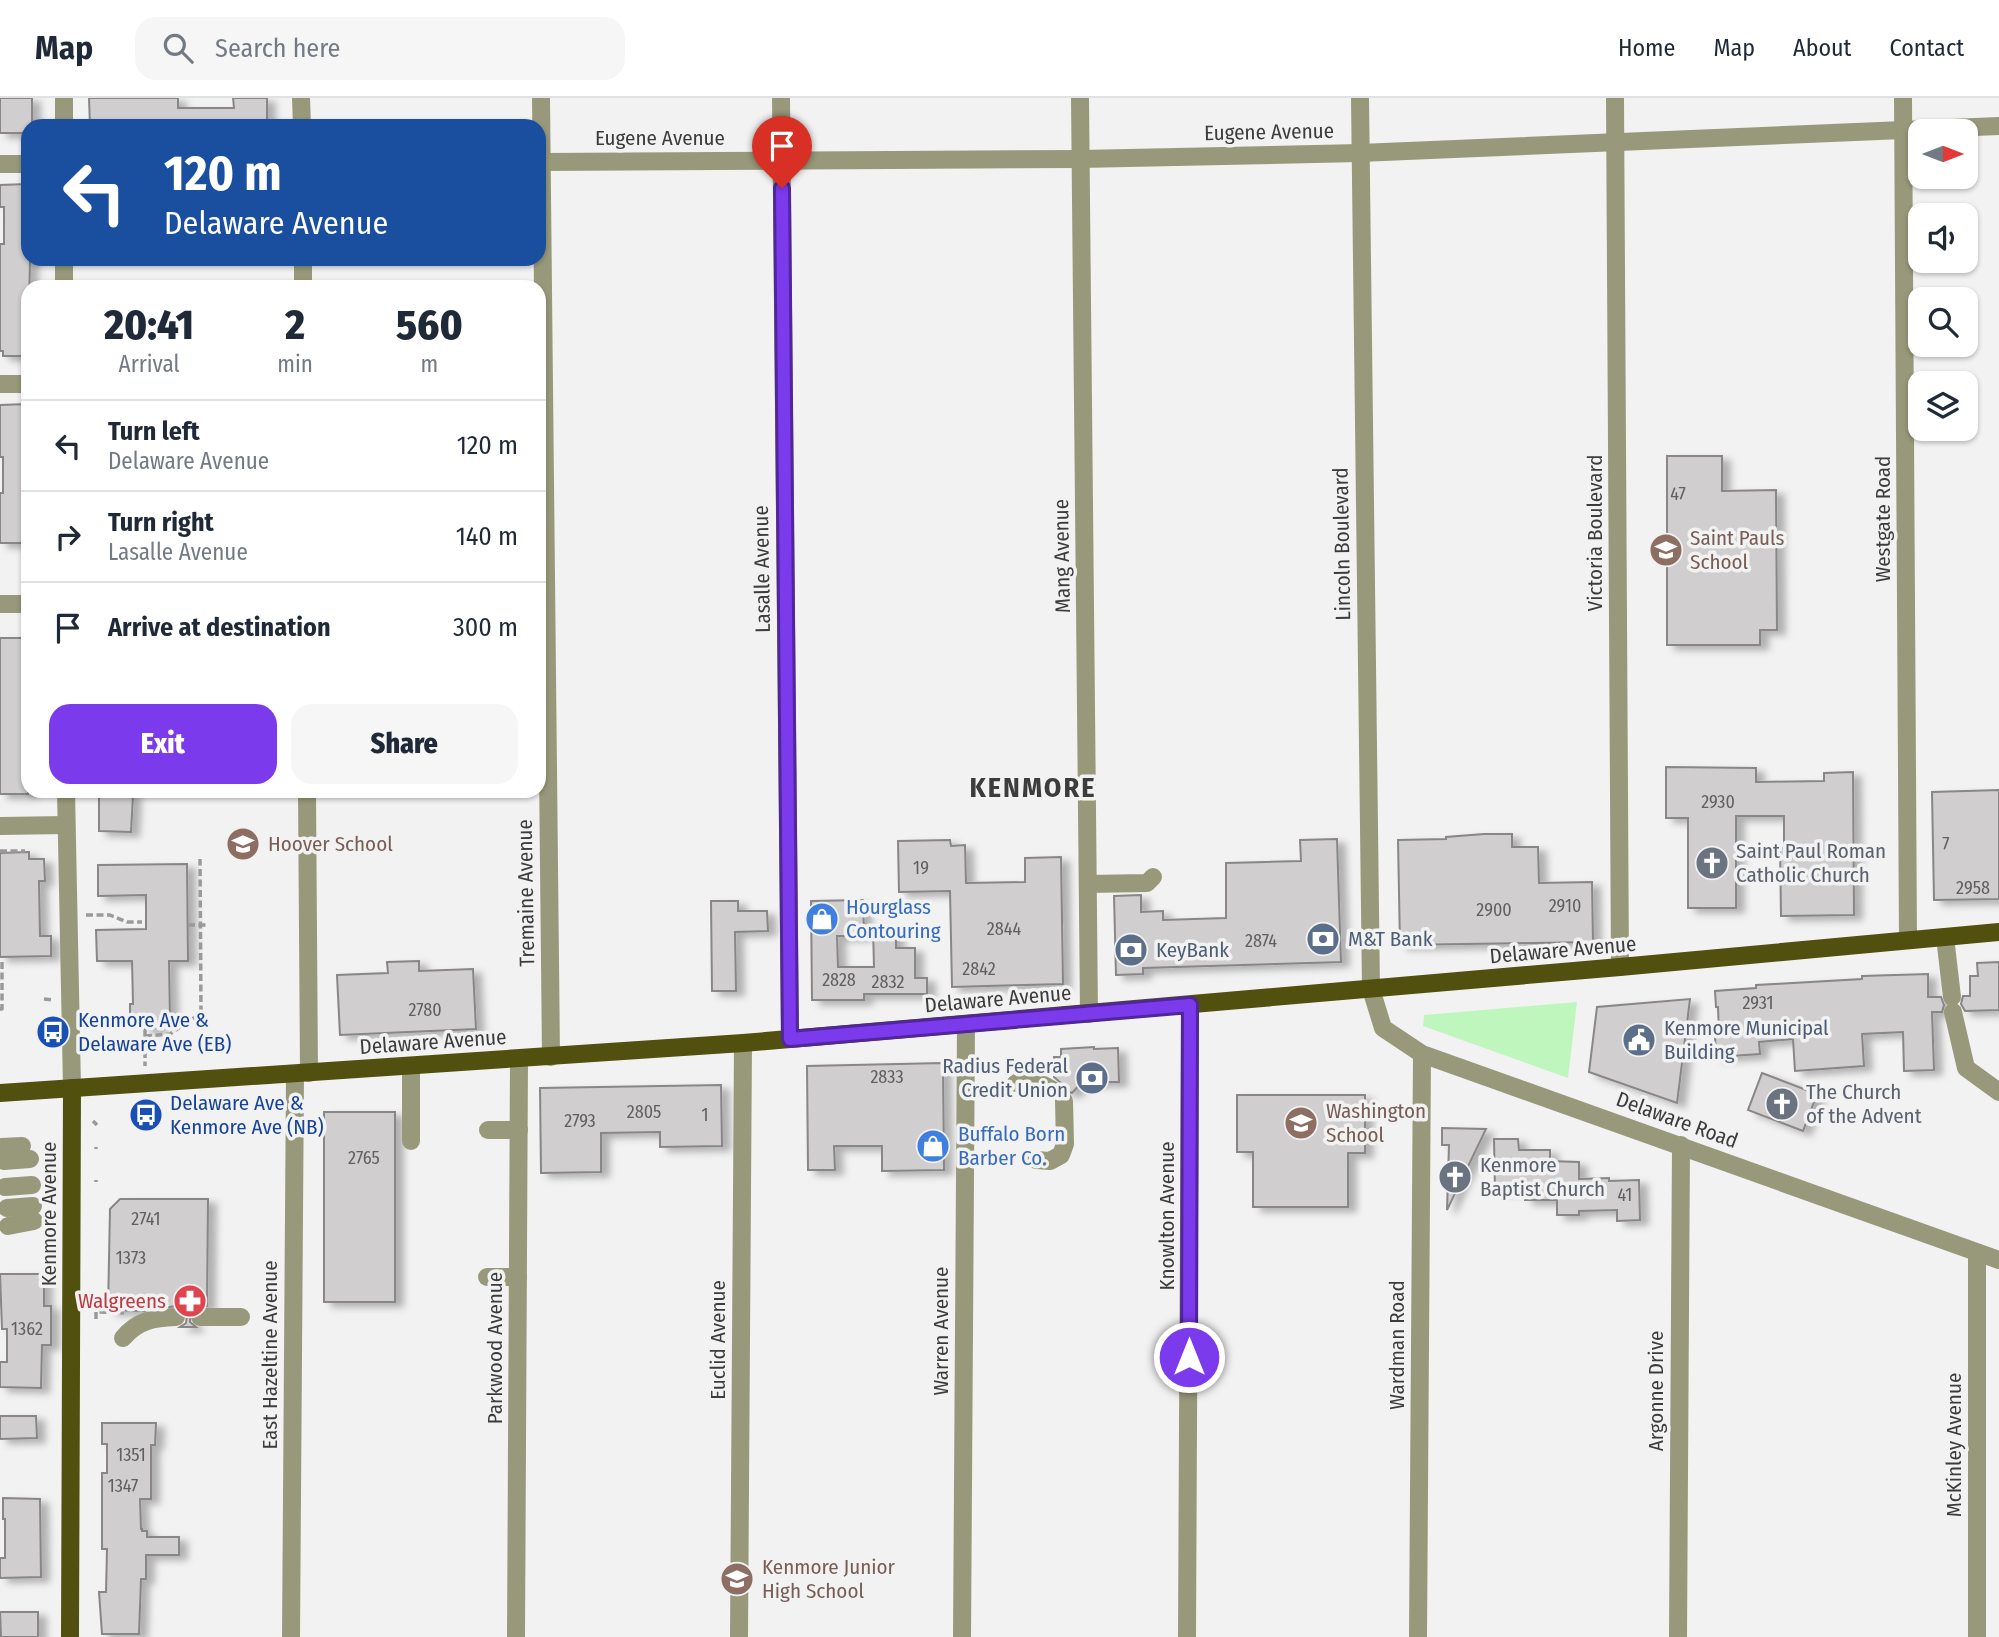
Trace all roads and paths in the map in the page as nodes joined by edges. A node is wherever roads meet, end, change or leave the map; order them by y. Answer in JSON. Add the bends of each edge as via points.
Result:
{"nodes":[{"id":1,"x":64,"y":98,"type":"edge"},
{"id":2,"x":301,"y":98,"type":"edge"},
{"id":3,"x":541,"y":98,"type":"edge"},
{"id":4,"x":781,"y":98,"type":"edge"},
{"id":5,"x":1080,"y":98,"type":"edge"},
{"id":6,"x":1360,"y":98,"type":"edge"},
{"id":7,"x":1615,"y":98,"type":"edge"},
{"id":8,"x":1903,"y":98,"type":"edge"},
{"id":9,"x":64,"y":119,"type":"edge"},
{"id":10,"x":302,"y":119,"type":"edge"},
{"id":11,"x":541,"y":119,"type":"edge"},
{"id":12,"x":1999,"y":126,"type":"edge"},
{"id":13,"x":1903,"y":129,"type":"junction"},
{"id":14,"x":1615,"y":142,"type":"junction"},
{"id":15,"x":1360,"y":153,"type":"junction"},
{"id":16,"x":1080,"y":159,"type":"junction"},
{"id":17,"x":782,"y":160,"type":"junction"},
{"id":18,"x":546,"y":162,"type":"edge"},
{"id":19,"x":0,"y":164,"type":"edge"},
{"id":20,"x":21,"y":164,"type":"edge"},
{"id":21,"x":21,"y":383,"type":"edge"},
{"id":22,"x":0,"y":384,"type":"edge"},
{"id":23,"x":0,"y":604,"type":"edge"},
{"id":24,"x":21,"y":604,"type":"edge"},
{"id":25,"x":546,"y":650,"type":"edge"},
{"id":26,"x":66,"y":798,"type":"edge"},
{"id":27,"x":307,"y":798,"type":"edge"},
{"id":28,"x":66,"y":825,"type":"junction"},
{"id":29,"x":0,"y":826,"type":"edge"},
{"id":30,"x":0,"y":851,"type":"edge"},
{"id":31,"x":25,"y":851,"type":"dead end"},
{"id":32,"x":200,"y":859,"type":"dead end"},
{"id":33,"x":1153,"y":877,"type":"dead end"},
{"id":34,"x":1088,"y":884,"type":"junction"},
{"id":35,"x":82,"y":915,"type":"dead end"},
{"id":36,"x":142,"y":922,"type":"dead end"},
{"id":37,"x":188,"y":925,"type":"dead end"},
{"id":38,"x":200,"y":925,"type":"junction"},
{"id":39,"x":208,"y":925,"type":"dead end"},
{"id":40,"x":1999,"y":932,"type":"edge"},
{"id":41,"x":1945,"y":937,"type":"junction"},
{"id":42,"x":1908,"y":940,"type":"junction"},
{"id":43,"x":2,"y":961,"type":"dead end"},
{"id":44,"x":1620,"y":967,"type":"junction"},
{"id":45,"x":1371,"y":989,"type":"junction"},
{"id":46,"x":44,"y":999,"type":"dead end"},
{"id":47,"x":55,"y":1000,"type":"dead end"},
{"id":48,"x":1190,"y":1005,"type":"junction"},
{"id":49,"x":0,"y":1009,"type":"edge"},
{"id":50,"x":1089,"y":1014,"type":"junction"},
{"id":51,"x":966,"y":1024,"type":"junction"},
{"id":52,"x":145,"y":1030,"type":"dead end"},
{"id":53,"x":145,"y":1036,"type":"junction"},
{"id":54,"x":790,"y":1039,"type":"junction"},
{"id":55,"x":743,"y":1043,"type":"junction"},
{"id":56,"x":1422,"y":1054,"type":"junction"},
{"id":57,"x":551,"y":1057,"type":"junction"},
{"id":58,"x":519,"y":1059,"type":"junction"},
{"id":59,"x":145,"y":1060,"type":"dead end"},
{"id":60,"x":411,"y":1066,"type":"junction"},
{"id":61,"x":302,"y":1073,"type":"junction"},
{"id":62,"x":1016,"y":1083,"type":"dead end"},
{"id":63,"x":72,"y":1088,"type":"junction"},
{"id":64,"x":1999,"y":1092,"type":"edge"},
{"id":65,"x":0,"y":1093,"type":"edge"},
{"id":66,"x":488,"y":1130,"type":"dead end"},
{"id":67,"x":519,"y":1130,"type":"junction"},
{"id":68,"x":411,"y":1141,"type":"dead end"},
{"id":69,"x":1681,"y":1145,"type":"junction"},
{"id":70,"x":26,"y":1152,"type":"dead end"},
{"id":71,"x":3,"y":1154,"type":"dead end"},
{"id":72,"x":1036,"y":1160,"type":"dead end"},
{"id":73,"x":32,"y":1185,"type":"dead end"},
{"id":74,"x":5,"y":1187,"type":"dead end"},
{"id":75,"x":33,"y":1213,"type":"dead end"},
{"id":76,"x":8,"y":1217,"type":"dead end"},
{"id":77,"x":1977,"y":1253,"type":"junction"},
{"id":78,"x":1999,"y":1260,"type":"edge"},
{"id":79,"x":487,"y":1277,"type":"dead end"},
{"id":80,"x":518,"y":1277,"type":"junction"},
{"id":81,"x":130,"y":1312,"type":"dead end"},
{"id":82,"x":176,"y":1317,"type":"dead end"},
{"id":83,"x":200,"y":1317,"type":"dead end"},
{"id":84,"x":241,"y":1317,"type":"dead end"},
{"id":85,"x":96,"y":1319,"type":"dead end"},
{"id":86,"x":123,"y":1338,"type":"dead end"},
{"id":87,"x":70,"y":1637,"type":"edge"},
{"id":88,"x":291,"y":1637,"type":"edge"},
{"id":89,"x":516,"y":1637,"type":"edge"},
{"id":90,"x":739,"y":1637,"type":"edge"},
{"id":91,"x":962,"y":1637,"type":"edge"},
{"id":92,"x":1187,"y":1637,"type":"edge"},
{"id":93,"x":1418,"y":1637,"type":"edge"},
{"id":94,"x":1678,"y":1637,"type":"edge"},
{"id":95,"x":1977,"y":1637,"type":"edge"}],
"edges":[{"from":1,"to":9,"type":"street"},
{"from":2,"to":10,"type":"street"},
{"from":3,"to":11,"type":"street","name":"Tremaine Avenue"},
{"from":4,"to":17,"type":"street","name":"Lasalle Avenue"},
{"from":5,"to":16,"type":"street","name":"Mang Avenue"},
{"from":6,"to":15,"type":"street","name":"Lincoln Boulevard"},
{"from":7,"to":14,"type":"street","name":"Victoria Boulevard"},
{"from":8,"to":13,"type":"street","name":"Westgate Road"},
{"from":12,"to":13,"type":"street","name":"Eugene Avenue"},
{"from":13,"to":14,"type":"street","name":"Eugene Avenue"},
{"from":13,"to":42,"type":"street","name":"Westgate Road"},
{"from":14,"to":15,"type":"street","name":"Eugene Avenue"},
{"from":14,"to":44,"type":"street","name":"Victoria Boulevard"},
{"from":15,"to":16,"type":"street","name":"Eugene Avenue"},
{"from":15,"to":45,"type":"street","name":"Lincoln Boulevard"},
{"from":16,"to":17,"type":"street","name":"Eugene Avenue"},
{"from":16,"to":34,"type":"street","name":"Mang Avenue"},
{"from":17,"to":18,"type":"street","name":"Eugene Avenue"},
{"from":17,"to":54,"type":"street","name":"Lasalle Avenue"},
{"from":19,"to":20,"type":"street"},
{"from":21,"to":22,"type":"street"},
{"from":23,"to":24,"type":"street"},
{"from":25,"to":57,"type":"street","name":"Tremaine Avenue"},
{"from":26,"to":28,"type":"street","name":"Kenmore Avenue"},
{"from":27,"to":61,"type":"street","name":"East Hazeltine Avenue"},
{"from":28,"to":29,"type":"street"},
{"from":28,"to":63,"type":"street","name":"Kenmore Avenue"},
{"from":30,"to":31,"type":"path"},
{"from":32,"to":38,"type":"path"},
{"from":33,"to":34,"type":"street","via":[[1147,883]]},
{"from":34,"to":50,"type":"street","name":"Mang Avenue"},
{"from":35,"to":36,"type":"path"},
{"from":37,"to":38,"type":"path"},
{"from":38,"to":39,"type":"path"},
{"from":38,"to":53,"type":"path","via":[[201,1013],[170,1034]]},
{"from":40,"to":41,"type":"main road","name":"Delaware Avenue"},
{"from":41,"to":42,"type":"main road","name":"Delaware Avenue"},
{"from":41,"to":64,"type":"street","via":[[1952,1005],[1966,1068]]},
{"from":42,"to":44,"type":"main road","name":"Delaware Avenue"},
{"from":43,"to":49,"type":"path"},
{"from":44,"to":45,"type":"main road","name":"Delaware Avenue"},
{"from":45,"to":48,"type":"main road","name":"Delaware Avenue"},
{"from":45,"to":56,"type":"street","name":"Delaware Road","via":[[1383,1028]]},
{"from":46,"to":47,"type":"path"},
{"from":48,"to":50,"type":"main road","name":"Delaware Avenue"},
{"from":48,"to":92,"type":"street","name":"Knowlton Avenue"},
{"from":50,"to":51,"type":"main road","name":"Delaware Avenue"},
{"from":51,"to":54,"type":"main road","name":"Delaware Avenue"},
{"from":51,"to":91,"type":"street","name":"Warren Avenue"},
{"from":52,"to":53,"type":"path"},
{"from":53,"to":59,"type":"path"},
{"from":54,"to":55,"type":"main road","name":"Delaware Avenue"},
{"from":55,"to":57,"type":"main road","name":"Delaware Avenue"},
{"from":55,"to":90,"type":"street","name":"Euclid Avenue"},
{"from":56,"to":69,"type":"street","name":"Delaware Road"},
{"from":56,"to":93,"type":"street","name":"Wardman Road"},
{"from":57,"to":58,"type":"main road","name":"Delaware Avenue"},
{"from":58,"to":60,"type":"main road","name":"Delaware Avenue"},
{"from":58,"to":67,"type":"street","name":"Parkwood Avenue"},
{"from":60,"to":61,"type":"main road","name":"Delaware Avenue"},
{"from":60,"to":68,"type":"street"},
{"from":61,"to":63,"type":"main road","name":"Delaware Avenue"},
{"from":61,"to":88,"type":"street","name":"East Hazeltine Avenue"},
{"from":62,"to":72,"type":"street","via":[[1044,1085],[1059,1095],[1065,1144],[1061,1155],[1049,1161]]},
{"from":63,"to":65,"type":"main road","name":"Delaware Avenue"},
{"from":63,"to":87,"type":"main road","name":"Kenmore Avenue"},
{"from":66,"to":67,"type":"street"},
{"from":67,"to":80,"type":"street","name":"Parkwood Avenue"},
{"from":69,"to":77,"type":"street","name":"Delaware Road"},
{"from":69,"to":94,"type":"street","name":"Argonne Drive"},
{"from":70,"to":71,"type":"street"},
{"from":73,"to":74,"type":"street"},
{"from":75,"to":76,"type":"street"},
{"from":77,"to":78,"type":"street","name":"Delaware Road"},
{"from":77,"to":95,"type":"street","name":"McKinley Avenue"},
{"from":79,"to":80,"type":"street"},
{"from":80,"to":89,"type":"street","name":"Parkwood Avenue"},
{"from":81,"to":85,"type":"path","via":[[96,1312]]},
{"from":82,"to":86,"type":"street","via":[[138,1323]]},
{"from":83,"to":84,"type":"street"}]}
